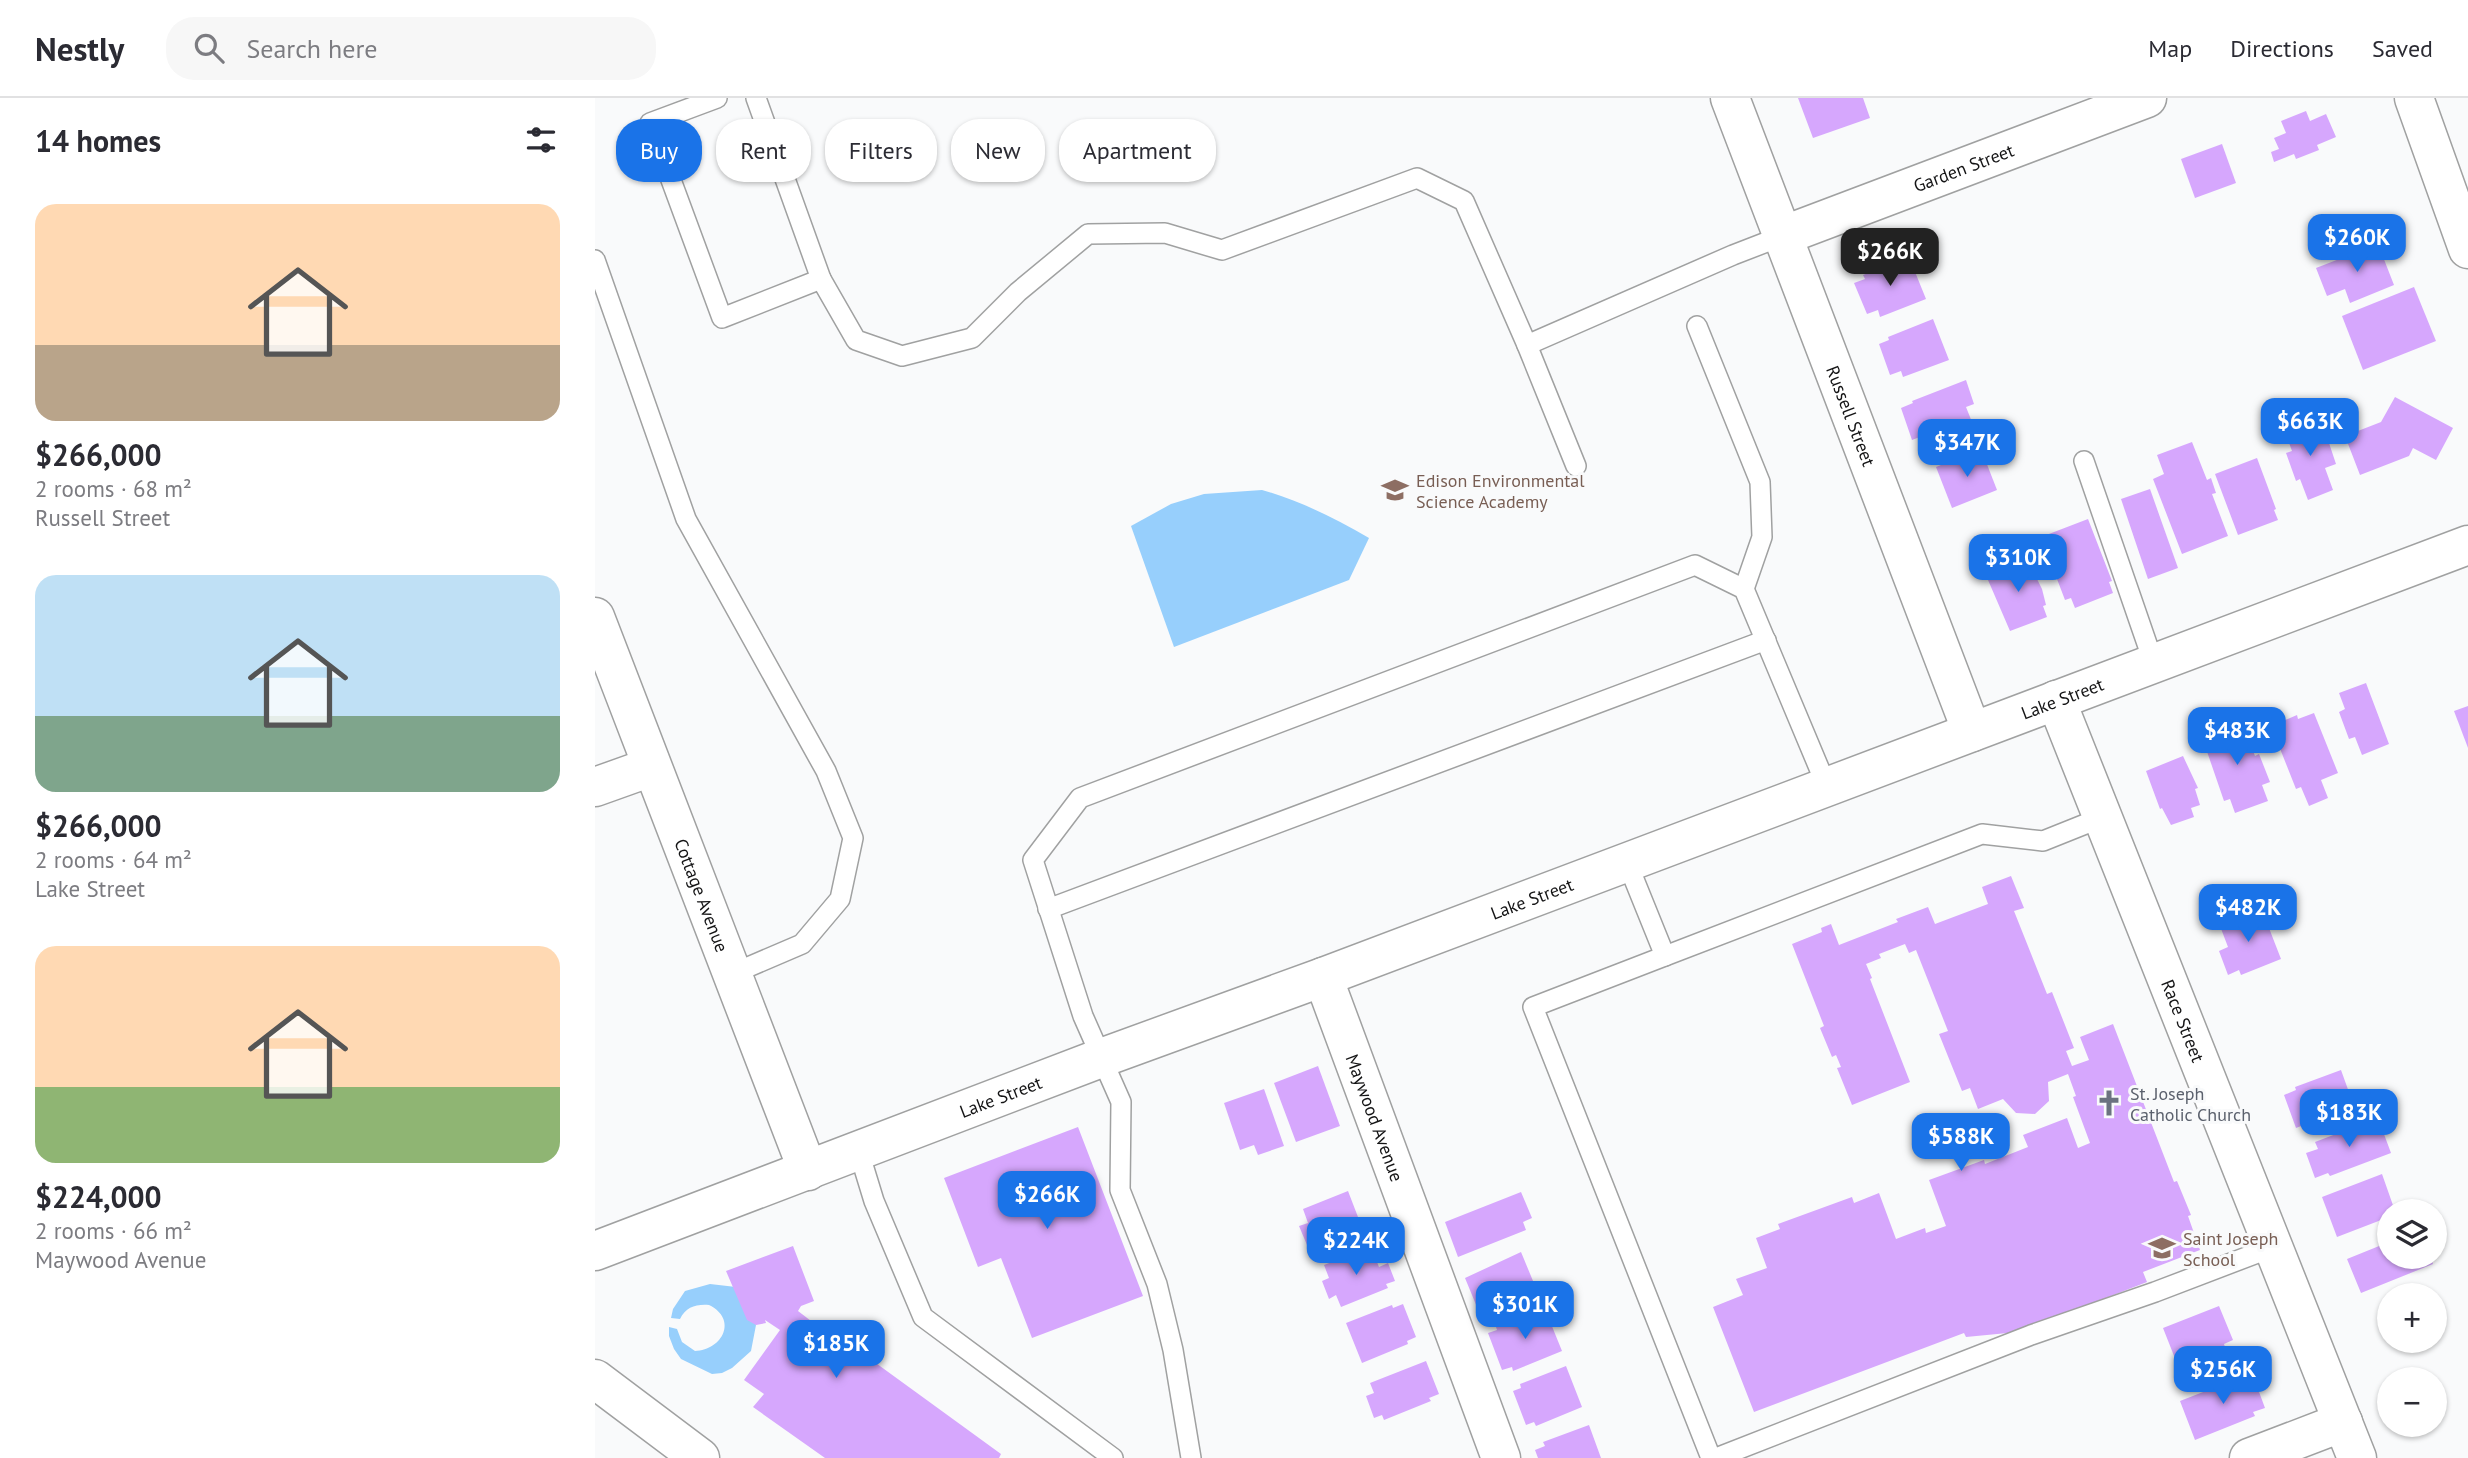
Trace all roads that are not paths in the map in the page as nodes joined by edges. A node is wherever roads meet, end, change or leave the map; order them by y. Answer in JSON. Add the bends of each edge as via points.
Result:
{"nodes":[{"id":1,"x":717,"y":98,"type":"edge"},
{"id":2,"x":756,"y":98,"type":"edge"},
{"id":3,"x":1730,"y":98,"type":"edge"},
{"id":4,"x":2147,"y":98,"type":"edge"},
{"id":5,"x":2414,"y":98,"type":"edge"},
{"id":6,"x":1782,"y":236,"type":"junction"},
{"id":7,"x":2468,"y":249,"type":"edge"},
{"id":8,"x":595,"y":260,"type":"edge"},
{"id":9,"x":821,"y":279,"type":"junction"},
{"id":10,"x":1697,"y":326,"type":"dead end"},
{"id":11,"x":1527,"y":345,"type":"junction"},
{"id":12,"x":2084,"y":461,"type":"dead end"},
{"id":13,"x":1576,"y":466,"type":"dead end"},
{"id":14,"x":2468,"y":545,"type":"edge"},
{"id":15,"x":1744,"y":589,"type":"junction"},
{"id":16,"x":595,"y":617,"type":"edge"},
{"id":17,"x":1766,"y":640,"type":"junction"},
{"id":18,"x":2154,"y":664,"type":"junction"},
{"id":19,"x":2056,"y":700,"type":"junction"},
{"id":20,"x":1972,"y":732,"type":"junction"},
{"id":21,"x":651,"y":767,"type":"junction"},
{"id":22,"x":595,"y":787,"type":"edge"},
{"id":23,"x":1827,"y":787,"type":"junction"},
{"id":24,"x":2103,"y":817,"type":"junction"},
{"id":25,"x":1627,"y":862,"type":"junction"},
{"id":26,"x":1048,"y":909,"type":"junction"},
{"id":27,"x":1665,"y":956,"type":"junction"},
{"id":28,"x":731,"y":974,"type":"junction"},
{"id":29,"x":1322,"y":977,"type":"junction"},
{"id":30,"x":1101,"y":1058,"type":"junction"},
{"id":31,"x":859,"y":1152,"type":"junction"},
{"id":32,"x":808,"y":1171,"type":"junction"},
{"id":33,"x":2273,"y":1247,"type":"junction"},
{"id":34,"x":595,"y":1251,"type":"edge"},
{"id":35,"x":595,"y":1380,"type":"edge"},
{"id":36,"x":2343,"y":1422,"type":"junction"},
{"id":37,"x":700,"y":1458,"type":"edge"},
{"id":38,"x":1113,"y":1458,"type":"edge"},
{"id":39,"x":1191,"y":1458,"type":"edge"},
{"id":40,"x":1501,"y":1458,"type":"edge"},
{"id":41,"x":1713,"y":1458,"type":"edge"},
{"id":42,"x":2249,"y":1458,"type":"edge"},
{"id":43,"x":2357,"y":1458,"type":"edge"}],
"edges":[{"from":1,"to":9,"type":"lane","via":[[650,123],[722,318]]},
{"from":2,"to":9,"type":"lane"},
{"from":3,"to":6,"type":"street","name":"Russell Street"},
{"from":4,"to":6,"type":"street","name":"Garden Street"},
{"from":5,"to":7,"type":"street"},
{"from":6,"to":11,"type":"lane"},
{"from":6,"to":20,"type":"street","name":"Russell Street"},
{"from":8,"to":28,"type":"lane","via":[[686,519],[826,771],[853,838],[839,899],[802,944]]},
{"from":9,"to":11,"type":"lane","via":[[856,341],[902,356],[972,338],[1018,292],[1088,234],[1165,233],[1222,250],[1417,178],[1464,201]]},
{"from":10,"to":15,"type":"lane","via":[[1760,482],[1762,537]]},
{"from":11,"to":13,"type":"lane"},
{"from":12,"to":18,"type":"lane"},
{"from":14,"to":18,"type":"street","name":"Lake Street"},
{"from":15,"to":17,"type":"lane"},
{"from":15,"to":26,"type":"lane","via":[[1695,565],[1080,798],[1033,859]]},
{"from":16,"to":21,"type":"street","name":"Cottage Avenue"},
{"from":17,"to":23,"type":"lane"},
{"from":17,"to":26,"type":"lane"},
{"from":18,"to":19,"type":"street","name":"Lake Street"},
{"from":19,"to":20,"type":"street","name":"Lake Street"},
{"from":19,"to":24,"type":"street","name":"Race Street"},
{"from":20,"to":23,"type":"street","name":"Lake Street"},
{"from":21,"to":22,"type":"street"},
{"from":21,"to":28,"type":"street","name":"Cottage Avenue"},
{"from":23,"to":25,"type":"street","name":"Lake Street"},
{"from":24,"to":27,"type":"lane","via":[[2043,841],[1982,834]]},
{"from":24,"to":33,"type":"street","name":"Race Street"},
{"from":25,"to":27,"type":"lane"},
{"from":25,"to":29,"type":"street","name":"Lake Street"},
{"from":26,"to":30,"type":"lane"},
{"from":27,"to":41,"type":"lane","via":[[1533,1007]]},
{"from":28,"to":32,"type":"street","name":"Cottage Avenue"},
{"from":29,"to":30,"type":"street","name":"Lake Street"},
{"from":29,"to":40,"type":"street","name":"Maywood Avenue"},
{"from":30,"to":31,"type":"street","name":"Lake Street"},
{"from":30,"to":39,"type":"lane","via":[[1121,1102],[1120,1190],[1157,1284]]},
{"from":31,"to":32,"type":"street","name":"Lake Street"},
{"from":31,"to":38,"type":"lane","via":[[874,1201],[923,1317]]},
{"from":32,"to":34,"type":"street","name":"Lake Street"},
{"from":33,"to":36,"type":"street","name":"Race Street"},
{"from":33,"to":41,"type":"lane"},
{"from":35,"to":37,"type":"street"},
{"from":36,"to":42,"type":"street"},
{"from":36,"to":43,"type":"street","name":"Race Street"}]}
